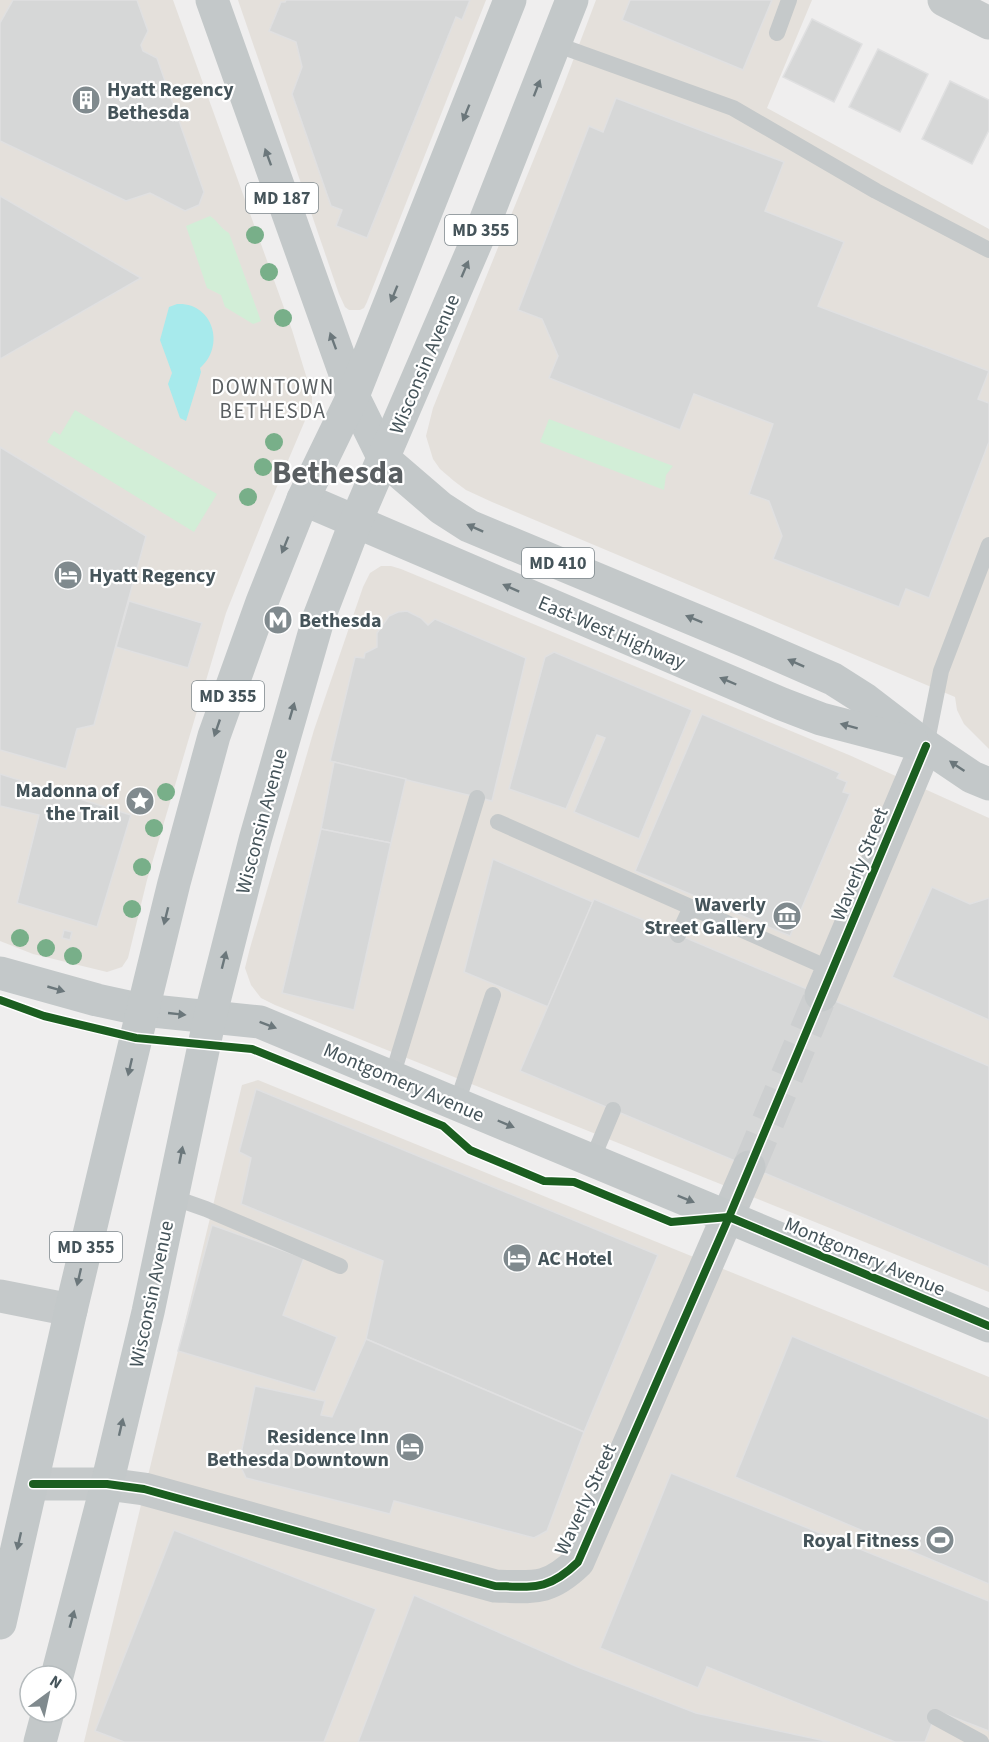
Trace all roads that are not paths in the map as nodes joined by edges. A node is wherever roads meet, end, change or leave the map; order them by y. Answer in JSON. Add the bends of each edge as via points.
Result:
{"nodes":[{"id":1,"x":212,"y":0,"type":"edge"},
{"id":2,"x":510,"y":0,"type":"edge"},
{"id":3,"x":572,"y":0,"type":"edge"},
{"id":4,"x":789,"y":0,"type":"edge"},
{"id":5,"x":944,"y":0,"type":"edge"},
{"id":6,"x":989,"y":23,"type":"edge"},
{"id":7,"x":777,"y":33,"type":"dead end"},
{"id":8,"x":555,"y":44,"type":"junction"},
{"id":9,"x":989,"y":250,"type":"edge"},
{"id":10,"x":353,"y":396,"type":"junction"},
{"id":11,"x":384,"y":459,"type":"junction"},
{"id":12,"x":303,"y":499,"type":"junction"},
{"id":13,"x":357,"y":521,"type":"junction"},
{"id":14,"x":989,"y":545,"type":"edge"},
{"id":15,"x":926,"y":746,"type":"junction"},
{"id":16,"x":989,"y":784,"type":"edge"},
{"id":17,"x":477,"y":798,"type":"dead end"},
{"id":18,"x":498,"y":822,"type":"dead end"},
{"id":19,"x":691,"y":908,"type":"junction"},
{"id":20,"x":678,"y":935,"type":"dead end"},
{"id":21,"x":0,"y":973,"type":"edge"},
{"id":22,"x":827,"y":983,"type":"joint"},
{"id":23,"x":493,"y":995,"type":"dead end"},
{"id":24,"x":143,"y":1010,"type":"junction"},
{"id":25,"x":210,"y":1017,"type":"junction"},
{"id":26,"x":392,"y":1077,"type":"junction"},
{"id":27,"x":457,"y":1103,"type":"junction"},
{"id":28,"x":613,"y":1110,"type":"dead end"},
{"id":29,"x":592,"y":1160,"type":"junction"},
{"id":30,"x":749,"y":1167,"type":"tunnel mouth"},
{"id":31,"x":172,"y":1197,"type":"junction"},
{"id":32,"x":729,"y":1217,"type":"junction"},
{"id":33,"x":340,"y":1266,"type":"dead end"},
{"id":34,"x":0,"y":1296,"type":"edge"},
{"id":35,"x":71,"y":1310,"type":"junction"},
{"id":36,"x":989,"y":1326,"type":"edge"},
{"id":37,"x":33,"y":1484,"type":"junction"},
{"id":38,"x":107,"y":1484,"type":"junction"},
{"id":39,"x":0,"y":1623,"type":"edge"},
{"id":40,"x":60,"y":1664,"type":"edge"},
{"id":41,"x":935,"y":1717,"type":"dead end"},
{"id":42,"x":45,"y":1724,"type":"edge"},
{"id":43,"x":40,"y":1742,"type":"edge"},
{"id":44,"x":981,"y":1742,"type":"edge"}],
"edges":[{"from":10,"to":1,"type":"main road","number":"MD 187","one_way":true},
{"from":2,"to":10,"type":"main road","number":"MD 355","one_way":true},
{"from":3,"to":8,"type":"main road","name":"Wisconsin Avenue","number":"MD 355"},
{"from":4,"to":7,"type":"lane"},
{"from":5,"to":6,"type":"street"},
{"from":8,"to":9,"type":"lane","via":[[733,108],[876,191]]},
{"from":11,"to":8,"type":"main road","name":"Wisconsin Avenue","number":"MD 355","one_way":true},
{"from":10,"to":11,"type":"main road","number":"MD 187"},
{"from":10,"to":12,"type":"main road","number":"MD 355"},
{"from":11,"to":13,"type":"main road","name":"Wisconsin Avenue","number":"MD 355"},
{"from":15,"to":11,"type":"main road","name":"East-West Highway","number":"MD 410","one_way":true,"via":[[833,679],[469,526],[441,508]]},
{"from":12,"to":13,"type":"main road","name":"East-West Highway"},
{"from":12,"to":24,"type":"main road","number":"MD 355","one_way":true,"via":[[214,736]]},
{"from":15,"to":13,"type":"main road","name":"East-West Highway","one_way":true,"via":[[821,719],[782,704]]},
{"from":25,"to":13,"type":"main road","name":"Wisconsin Avenue","number":"MD 355","one_way":true,"via":[[255,840],[318,620]]},
{"from":14,"to":15,"type":"lane","via":[[941,671]]},
{"from":16,"to":15,"type":"main road","name":"East-West Highway","number":"MD 410","one_way":true},
{"from":15,"to":22,"type":"street","name":"Waverly Street"},
{"from":17,"to":26,"type":"lane"},
{"from":18,"to":19,"type":"lane"},
{"from":19,"to":20,"type":"lane"},
{"from":19,"to":22,"type":"lane"},
{"from":21,"to":24,"type":"main road","name":"Montgomery Avenue","one_way":true},
{"from":23,"to":27,"type":"lane"},
{"from":24,"to":25,"type":"main road","name":"Montgomery Avenue","one_way":true},
{"from":24,"to":35,"type":"main road","number":"MD 355","one_way":true},
{"from":25,"to":26,"type":"main road","name":"Montgomery Avenue","one_way":true,"via":[[260,1022]]},
{"from":31,"to":25,"type":"main road","name":"Wisconsin Avenue","number":"MD 355","one_way":true},
{"from":26,"to":27,"type":"main road","name":"Montgomery Avenue"},
{"from":27,"to":29,"type":"main road","name":"Montgomery Avenue","one_way":true},
{"from":28,"to":29,"type":"lane"},
{"from":29,"to":32,"type":"main road","name":"Montgomery Avenue","one_way":true},
{"from":30,"to":32,"type":"street","name":"Waverly Street"},
{"from":31,"to":33,"type":"lane"},
{"from":38,"to":31,"type":"main road","name":"Wisconsin Avenue","number":"MD 355","one_way":true},
{"from":32,"to":36,"type":"main road","name":"Montgomery Avenue"},
{"from":32,"to":38,"type":"street","name":"Waverly Street","via":[[578,1562],[550,1584],[495,1586],[144,1489]]},
{"from":34,"to":35,"type":"street"},
{"from":35,"to":37,"type":"main road","number":"MD 355"},
{"from":37,"to":38,"type":"street","name":"Waverly Street"},
{"from":37,"to":39,"type":"main road","number":"MD 355","one_way":true},
{"from":40,"to":38,"type":"main road","name":"Wisconsin Avenue","number":"MD 355","one_way":true},
{"from":41,"to":44,"type":"lane"},
{"from":42,"to":43,"type":"main road"}]}
